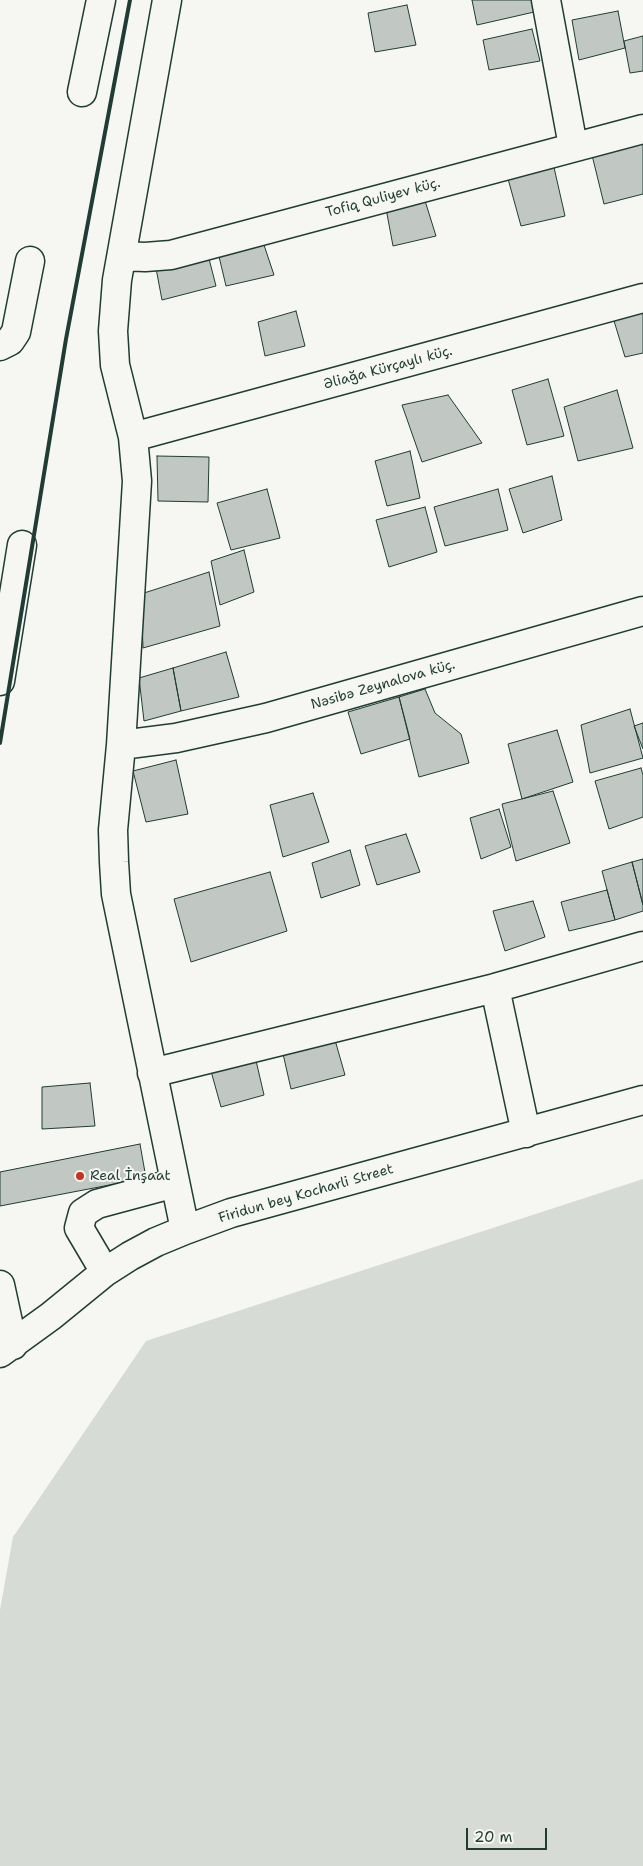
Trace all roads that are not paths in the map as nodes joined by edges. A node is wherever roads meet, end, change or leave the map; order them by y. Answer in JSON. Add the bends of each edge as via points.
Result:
{"nodes":[{"id":1,"x":101,"y":0,"type":"edge"},
{"id":2,"x":167,"y":0,"type":"edge"},
{"id":3,"x":546,"y":0,"type":"edge"},
{"id":4,"x":82,"y":92,"type":"dead end"},
{"id":5,"x":643,"y":129,"type":"edge"},
{"id":6,"x":573,"y":146,"type":"junction"},
{"id":7,"x":122,"y":256,"type":"junction"},
{"id":8,"x":30,"y":261,"type":"dead end"},
{"id":9,"x":643,"y":298,"type":"edge"},
{"id":10,"x":0,"y":346,"type":"edge"},
{"id":11,"x":133,"y":437,"type":"junction"},
{"id":12,"x":22,"y":545,"type":"dead end"},
{"id":13,"x":643,"y":611,"type":"edge"},
{"id":14,"x":0,"y":681,"type":"edge"},
{"id":15,"x":120,"y":745,"type":"junction"},
{"id":16,"x":643,"y":946,"type":"edge"},
{"id":17,"x":495,"y":988,"type":"junction"},
{"id":18,"x":152,"y":1073,"type":"junction"},
{"id":19,"x":643,"y":1100,"type":"edge"},
{"id":20,"x":526,"y":1133,"type":"junction"},
{"id":21,"x":175,"y":1183,"type":"junction"},
{"id":22,"x":185,"y":1230,"type":"junction"},
{"id":23,"x":105,"y":1272,"type":"junction"},
{"id":24,"x":0,"y":1285,"type":"edge"},
{"id":25,"x":6,"y":1349,"type":"edge"}],
"edges":[{"from":1,"to":4,"type":"street"},
{"from":2,"to":7,"type":"street"},
{"from":3,"to":6,"type":"street"},
{"from":5,"to":6,"type":"street","name":"Tofiq Quliyev küç."},
{"from":6,"to":7,"type":"street","name":"Tofiq Quliyev küç.","via":[[171,255]]},
{"from":7,"to":11,"type":"street","via":[[113,331],[115,365]]},
{"from":8,"to":10,"type":"street","via":[[16,332],[10,341]]},
{"from":9,"to":11,"type":"street","name":"Əliağa Kürçaylı küç."},
{"from":11,"to":15,"type":"street","via":[[137,481]]},
{"from":12,"to":14,"type":"street"},
{"from":13,"to":15,"type":"street","name":"Nəsibə Zeynalova küç.","via":[[266,718],[176,738]]},
{"from":15,"to":18,"type":"street","via":[[113,830],[116,894]]},
{"from":16,"to":17,"type":"street"},
{"from":17,"to":18,"type":"street"},
{"from":17,"to":20,"type":"street"},
{"from":18,"to":21,"type":"street"},
{"from":19,"to":20,"type":"street","name":"Firidun bey Kocharli Street"},
{"from":20,"to":22,"type":"street","name":"Firidun bey Kocharli Street","via":[[231,1213]]},
{"from":21,"to":22,"type":"street"},
{"from":21,"to":23,"type":"street","via":[[98,1204],[83,1213],[79,1228]]},
{"from":22,"to":23,"type":"street","name":"Firidun bey Kocharli Street","via":[[156,1242]]},
{"from":23,"to":25,"type":"street","name":"Firidun bey Kocharli Street"},
{"from":24,"to":25,"type":"street"}]}
